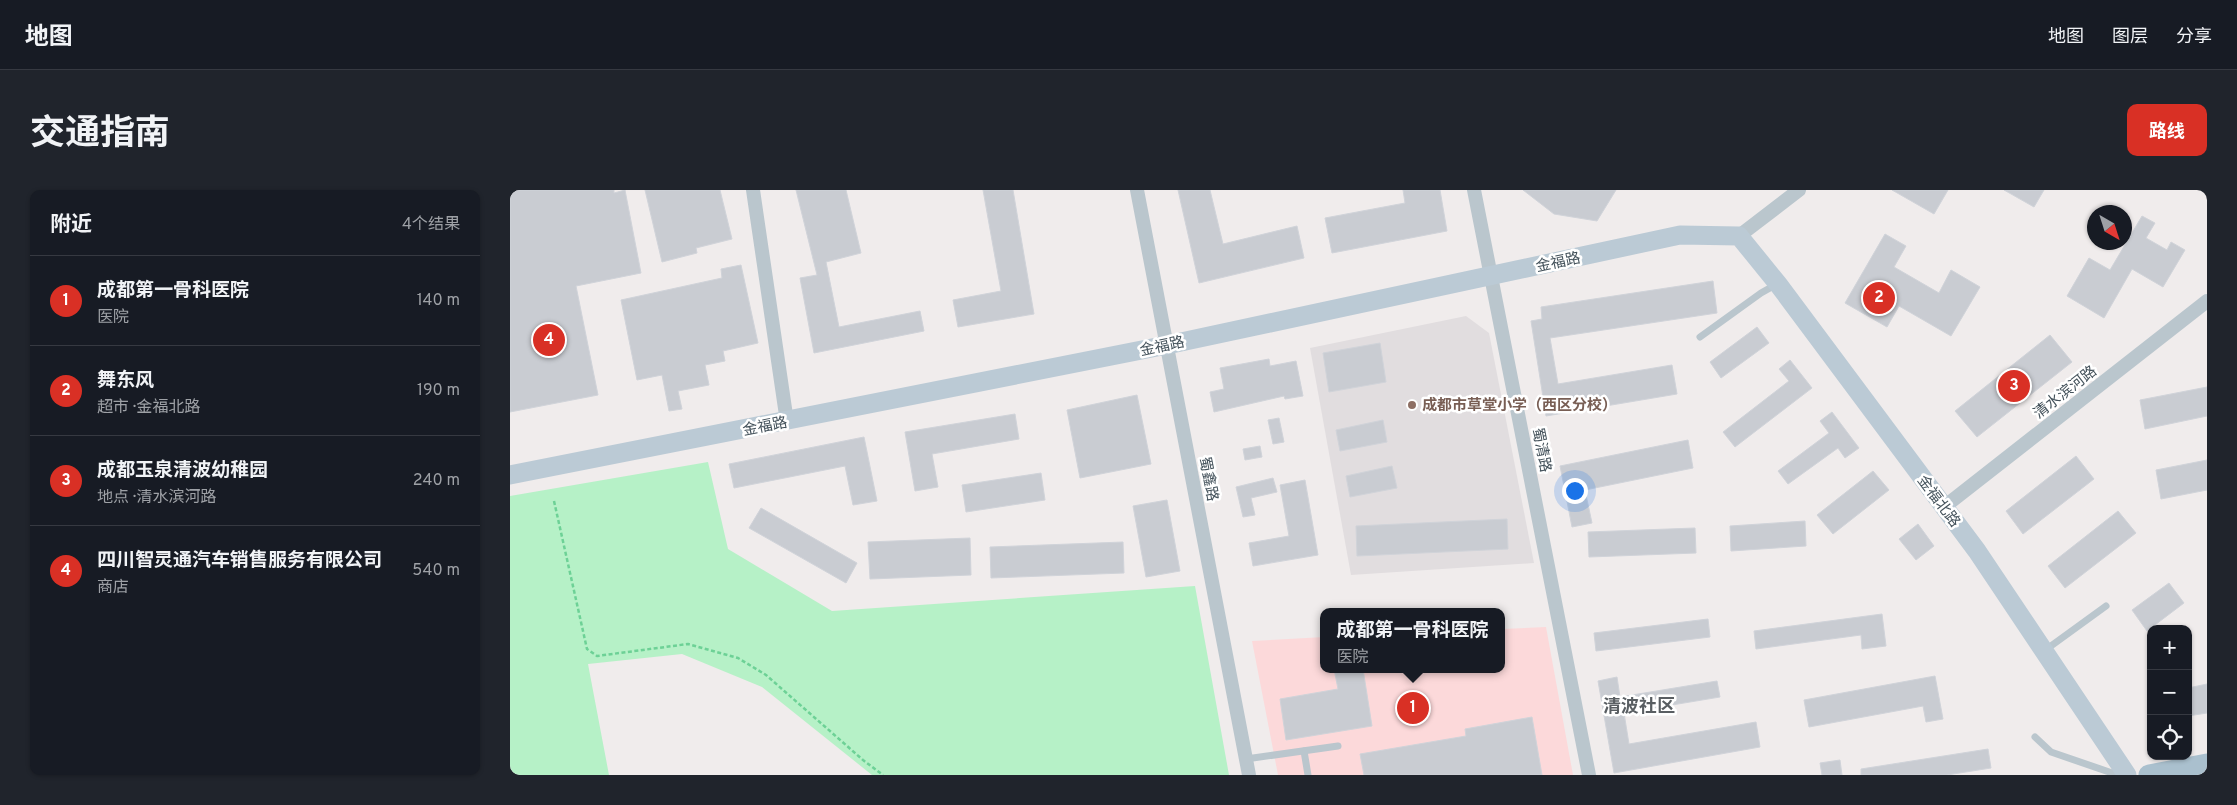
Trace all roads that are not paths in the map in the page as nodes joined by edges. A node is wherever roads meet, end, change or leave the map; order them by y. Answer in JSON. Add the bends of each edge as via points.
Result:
{"nodes":[{"id":1,"x":753,"y":190,"type":"edge"},
{"id":2,"x":1137,"y":190,"type":"edge"},
{"id":3,"x":1474,"y":190,"type":"edge"},
{"id":4,"x":1799,"y":190,"type":"edge"},
{"id":5,"x":1739,"y":236,"type":"junction"},
{"id":6,"x":1492,"y":276,"type":"junction"},
{"id":7,"x":1778,"y":284,"type":"junction"},
{"id":8,"x":2207,"y":301,"type":"edge"},
{"id":9,"x":1700,"y":337,"type":"dead end"},
{"id":10,"x":1167,"y":345,"type":"junction"},
{"id":11,"x":787,"y":422,"type":"junction"},
{"id":12,"x":510,"y":475,"type":"edge"},
{"id":13,"x":1944,"y":507,"type":"junction"},
{"id":14,"x":2106,"y":606,"type":"dead end"},
{"id":15,"x":2044,"y":651,"type":"junction"},
{"id":16,"x":2035,"y":737,"type":"dead end"},
{"id":17,"x":1338,"y":746,"type":"dead end"},
{"id":18,"x":1304,"y":751,"type":"junction"},
{"id":19,"x":1246,"y":759,"type":"junction"},
{"id":20,"x":2207,"y":764,"type":"edge"},
{"id":21,"x":1249,"y":775,"type":"edge"},
{"id":22,"x":1308,"y":775,"type":"edge"},
{"id":23,"x":1589,"y":775,"type":"edge"},
{"id":24,"x":2118,"y":775,"type":"edge"},
{"id":25,"x":2127,"y":775,"type":"edge"},
{"id":26,"x":2149,"y":775,"type":"edge"}],
"edges":[{"from":1,"to":11,"type":"street"},
{"from":2,"to":10,"type":"street","name":"蜀鑫路"},
{"from":3,"to":6,"type":"street","name":"蜀清路"},
{"from":4,"to":5,"type":"street"},
{"from":5,"to":6,"type":"street","name":"金福路","via":[[1680,235]]},
{"from":5,"to":7,"type":"street","name":"金福北路"},
{"from":6,"to":10,"type":"street","name":"金福路"},
{"from":6,"to":23,"type":"street","name":"蜀清路"},
{"from":7,"to":9,"type":"lane"},
{"from":7,"to":13,"type":"street","name":"金福北路"},
{"from":8,"to":13,"type":"street","name":"清水滨河路"},
{"from":10,"to":11,"type":"street","name":"金福路"},
{"from":10,"to":19,"type":"street","name":"蜀鑫路"},
{"from":11,"to":12,"type":"street","name":"金福路"},
{"from":13,"to":15,"type":"street","name":"金福北路"},
{"from":14,"to":15,"type":"lane"},
{"from":15,"to":25,"type":"street","name":"金福北路"},
{"from":16,"to":24,"type":"lane","via":[[2051,752]]},
{"from":17,"to":18,"type":"lane"},
{"from":18,"to":19,"type":"lane"},
{"from":18,"to":22,"type":"lane"},
{"from":19,"to":21,"type":"street","name":"蜀鑫路"},
{"from":20,"to":26,"type":"main road"}]}
